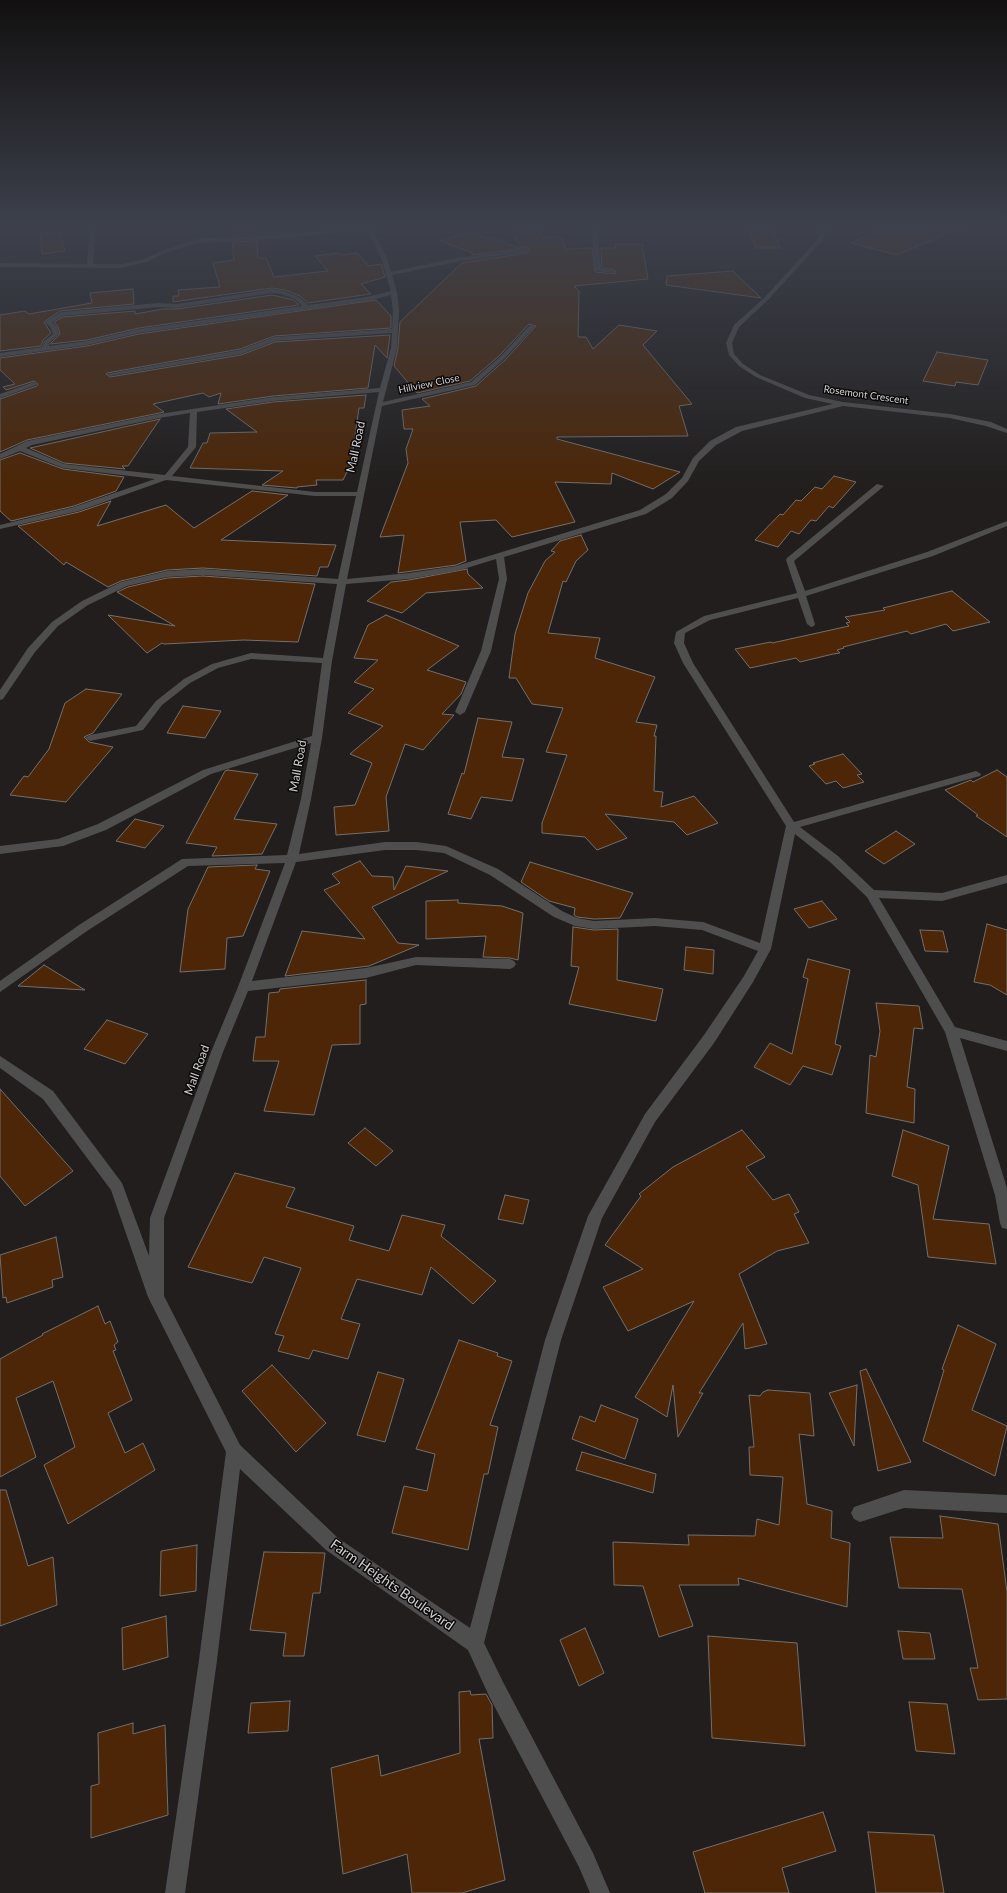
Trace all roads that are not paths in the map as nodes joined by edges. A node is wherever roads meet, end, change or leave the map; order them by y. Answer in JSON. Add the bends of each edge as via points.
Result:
{"nodes":[{"id":1,"x":65,"y":313,"type":"edge"},
{"id":2,"x":262,"y":313,"type":"edge"},
{"id":3,"x":396,"y":313,"type":"edge"},
{"id":4,"x":750,"y":313,"type":"edge"},
{"id":5,"x":532,"y":326,"type":"dead end"},
{"id":6,"x":395,"y":331,"type":"junction"},
{"id":7,"x":45,"y":348,"type":"junction"},
{"id":8,"x":0,"y":355,"type":"edge"},
{"id":9,"x":110,"y":374,"type":"dead end"},
{"id":10,"x":34,"y":384,"type":"dead end"},
{"id":11,"x":382,"y":390,"type":"junction"},
{"id":12,"x":0,"y":396,"type":"edge"},
{"id":13,"x":844,"y":404,"type":"junction"},
{"id":14,"x":379,"y":405,"type":"junction"},
{"id":15,"x":194,"y":411,"type":"junction"},
{"id":16,"x":1007,"y":431,"type":"edge"},
{"id":17,"x":20,"y":448,"type":"junction"},
{"id":18,"x":0,"y":457,"type":"edge"},
{"id":19,"x":167,"y":477,"type":"junction"},
{"id":20,"x":880,"y":486,"type":"dead end"},
{"id":21,"x":360,"y":494,"type":"junction"},
{"id":22,"x":1007,"y":523,"type":"edge"},
{"id":23,"x":0,"y":527,"type":"edge"},
{"id":24,"x":500,"y":557,"type":"junction"},
{"id":25,"x":342,"y":582,"type":"junction"},
{"id":26,"x":802,"y":595,"type":"junction"},
{"id":27,"x":811,"y":624,"type":"dead end"},
{"id":28,"x":326,"y":661,"type":"junction"},
{"id":29,"x":0,"y":697,"type":"edge"},
{"id":30,"x":460,"y":712,"type":"dead end"},
{"id":31,"x":90,"y":738,"type":"dead end"},
{"id":32,"x":317,"y":738,"type":"junction"},
{"id":33,"x":976,"y":774,"type":"dead end"},
{"id":34,"x":791,"y":826,"type":"junction"},
{"id":35,"x":0,"y":850,"type":"edge"},
{"id":36,"x":292,"y":860,"type":"junction"},
{"id":37,"x":1007,"y":879,"type":"edge"},
{"id":38,"x":871,"y":894,"type":"junction"},
{"id":39,"x":765,"y":949,"type":"junction"},
{"id":40,"x":510,"y":964,"type":"dead end"},
{"id":41,"x":0,"y":987,"type":"edge"},
{"id":42,"x":244,"y":987,"type":"junction"},
{"id":43,"x":951,"y":1031,"type":"junction"},
{"id":44,"x":1007,"y":1046,"type":"edge"},
{"id":45,"x":0,"y":1061,"type":"edge"},
{"id":46,"x":1007,"y":1223,"type":"edge"},
{"id":47,"x":156,"y":1297,"type":"junction"},
{"id":48,"x":234,"y":1451,"type":"junction"},
{"id":49,"x":1007,"y":1504,"type":"edge"},
{"id":50,"x":860,"y":1513,"type":"dead end"},
{"id":51,"x":475,"y":1643,"type":"junction"},
{"id":52,"x":175,"y":1893,"type":"edge"},
{"id":53,"x":600,"y":1893,"type":"edge"}],
"edges":[{"from":1,"to":7,"type":"street","via":[[48,322],[54,327],[56,334],[46,342]]},
{"from":2,"to":7,"type":"street"},
{"from":3,"to":6,"type":"street","name":"Mall Road"},
{"from":4,"to":13,"type":"street","name":"Rosemont Crescent","via":[[736,326],[729,343],[731,354],[741,365],[758,376],[807,397]]},
{"from":5,"to":14,"type":"street","name":"Hillview Close","via":[[503,358],[473,384]]},
{"from":6,"to":9,"type":"street","via":[[274,339],[241,352]]},
{"from":6,"to":11,"type":"street","name":"Mall Road","via":[[394,348]]},
{"from":7,"to":8,"type":"street"},
{"from":10,"to":12,"type":"street"},
{"from":11,"to":14,"type":"street","name":"Mall Road"},
{"from":11,"to":15,"type":"street","via":[[273,399]]},
{"from":13,"to":16,"type":"street","name":"Rosemont Crescent","via":[[950,416]]},
{"from":13,"to":24,"type":"street","via":[[739,429],[713,443],[696,460],[685,479],[669,496],[643,512]]},
{"from":14,"to":21,"type":"street","name":"Mall Road"},
{"from":15,"to":17,"type":"street","via":[[30,443]]},
{"from":15,"to":19,"type":"street","via":[[192,447]]},
{"from":17,"to":18,"type":"street"},
{"from":17,"to":19,"type":"street","via":[[63,466]]},
{"from":19,"to":21,"type":"street","via":[[315,494]]},
{"from":19,"to":23,"type":"street","via":[[76,509]]},
{"from":20,"to":26,"type":"street","via":[[790,560]]},
{"from":21,"to":25,"type":"street","name":"Mall Road"},
{"from":22,"to":26,"type":"street","via":[[930,554]]},
{"from":24,"to":25,"type":"street","via":[[444,571]]},
{"from":24,"to":30,"type":"street","via":[[503,579],[486,651]]},
{"from":25,"to":28,"type":"street","name":"Mall Road"},
{"from":25,"to":29,"type":"street","via":[[203,572],[167,574],[124,584],[85,603],[55,624],[31,650]]},
{"from":26,"to":27,"type":"street"},
{"from":26,"to":34,"type":"street","via":[[706,618],[681,632],[679,643],[688,663]]},
{"from":28,"to":31,"type":"street","via":[[251,656],[215,666],[187,681],[159,703],[139,728]]},
{"from":28,"to":32,"type":"street","name":"Mall Road"},
{"from":32,"to":35,"type":"street","via":[[207,772],[102,827],[59,843]]},
{"from":32,"to":36,"type":"street","name":"Mall Road"},
{"from":33,"to":34,"type":"street"},
{"from":34,"to":38,"type":"street","via":[[834,859]]},
{"from":34,"to":39,"type":"street"},
{"from":36,"to":39,"type":"street","via":[[385,846],[416,846],[446,850],[494,872],[558,914],[575,922],[594,926],[655,922],[703,926]]},
{"from":36,"to":41,"type":"street","via":[[186,862],[83,928]]},
{"from":36,"to":42,"type":"street","name":"Mall Road"},
{"from":37,"to":38,"type":"street","via":[[942,897]]},
{"from":38,"to":43,"type":"street"},
{"from":39,"to":51,"type":"street","via":[[749,979],[709,1039],[650,1118],[595,1216],[553,1340]]},
{"from":40,"to":42,"type":"street","via":[[416,961],[366,973]]},
{"from":42,"to":47,"type":"street","name":"Mall Road","via":[[217,1052],[157,1218]]},
{"from":43,"to":44,"type":"street"},
{"from":43,"to":46,"type":"street","via":[[1002,1195]]},
{"from":45,"to":47,"type":"street","name":"Farm Heights Boulevard","via":[[48,1095],[117,1187]]},
{"from":47,"to":48,"type":"street","name":"Farm Heights Boulevard"},
{"from":48,"to":51,"type":"street","name":"Farm Heights Boulevard","via":[[332,1544]]},
{"from":48,"to":52,"type":"street"},
{"from":49,"to":50,"type":"street","via":[[904,1499]]},
{"from":51,"to":53,"type":"street","via":[[496,1689],[586,1860]]}]}
